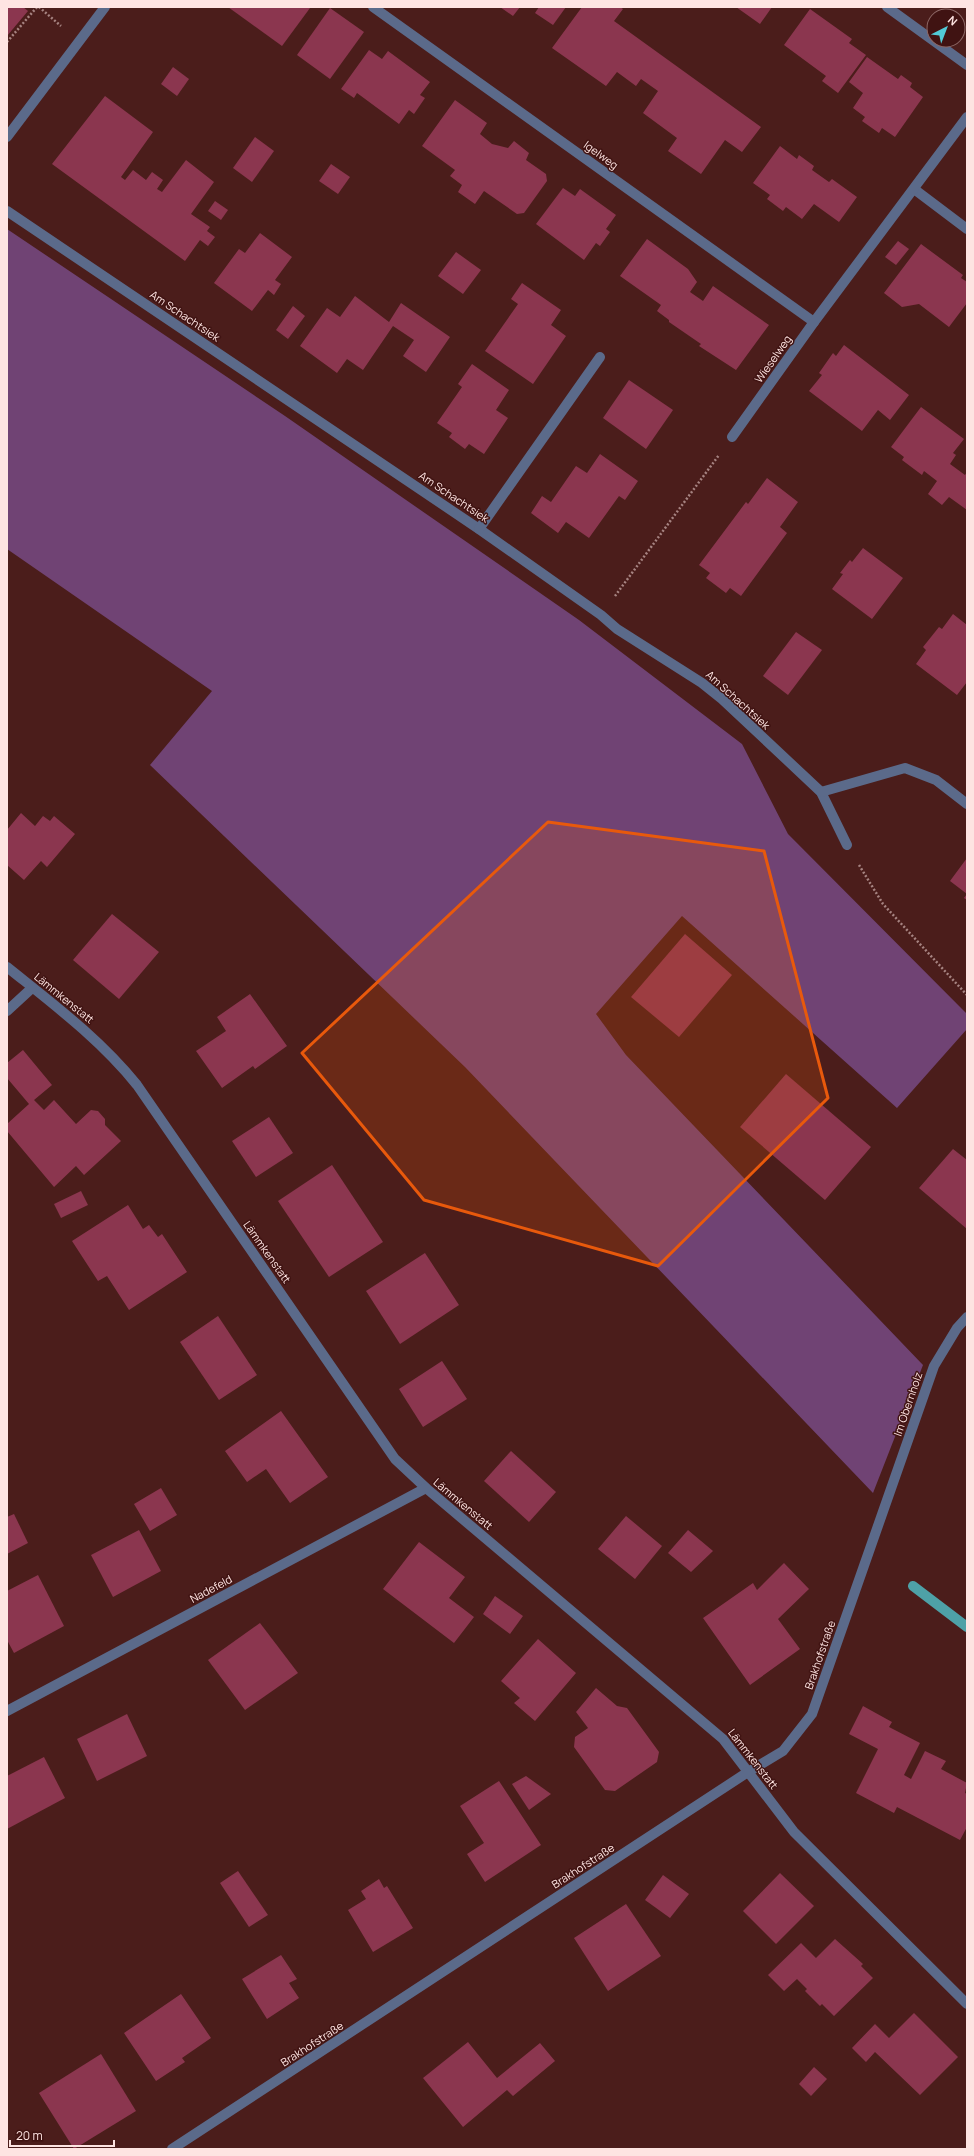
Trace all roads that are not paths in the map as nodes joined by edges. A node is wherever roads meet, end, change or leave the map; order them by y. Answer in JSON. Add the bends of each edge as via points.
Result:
{"nodes":[{"id":1,"x":106,"y":7,"type":"edge"},
{"id":2,"x":373,"y":7,"type":"edge"},
{"id":3,"x":887,"y":7,"type":"edge"},
{"id":4,"x":967,"y":65,"type":"edge"},
{"id":5,"x":967,"y":117,"type":"edge"},
{"id":6,"x":7,"y":137,"type":"edge"},
{"id":7,"x":914,"y":189,"type":"junction"},
{"id":8,"x":7,"y":210,"type":"edge"},
{"id":9,"x":967,"y":229,"type":"edge"},
{"id":10,"x":814,"y":322,"type":"junction"},
{"id":11,"x":600,"y":357,"type":"dead end"},
{"id":12,"x":732,"y":437,"type":"road end"},
{"id":13,"x":479,"y":529,"type":"junction"},
{"id":14,"x":821,"y":792,"type":"junction"},
{"id":15,"x":967,"y":804,"type":"edge"},
{"id":16,"x":848,"y":845,"type":"road end"},
{"id":17,"x":7,"y":968,"type":"edge"},
{"id":18,"x":32,"y":988,"type":"junction"},
{"id":19,"x":7,"y":1011,"type":"edge"},
{"id":20,"x":967,"y":1317,"type":"edge"},
{"id":21,"x":426,"y":1488,"type":"junction"},
{"id":22,"x":885,"y":1506,"type":"joint"},
{"id":23,"x":7,"y":1711,"type":"edge"},
{"id":24,"x":748,"y":1772,"type":"junction"},
{"id":25,"x":967,"y":2004,"type":"edge"},
{"id":26,"x":172,"y":2149,"type":"edge"}],
"edges":[{"from":1,"to":6,"type":"street"},
{"from":2,"to":10,"type":"street","name":"Igelweg"},
{"from":3,"to":4,"type":"street"},
{"from":5,"to":7,"type":"street","name":"Wieselweg"},
{"from":7,"to":9,"type":"street"},
{"from":7,"to":10,"type":"street","name":"Wieselweg"},
{"from":8,"to":13,"type":"street","name":"Am Schachtsiek"},
{"from":10,"to":12,"type":"street","name":"Wieselweg"},
{"from":11,"to":13,"type":"street"},
{"from":13,"to":14,"type":"street","name":"Am Schachtsiek","via":[[617,629],[702,683]]},
{"from":14,"to":15,"type":"street","via":[[906,768],[936,780]]},
{"from":14,"to":16,"type":"street","name":"Am Schachtsiek"},
{"from":17,"to":18,"type":"street","name":"Lämmkenstatt"},
{"from":18,"to":19,"type":"street"},
{"from":18,"to":21,"type":"street","name":"Lämmkenstatt","via":[[94,1038],[118,1060],[137,1084],[395,1459]]},
{"from":20,"to":22,"type":"street","name":"Im Obernholz","via":[[957,1328],[934,1366]]},
{"from":21,"to":23,"type":"street","name":"Nadefeld"},
{"from":21,"to":24,"type":"street","name":"Lämmkenstatt","via":[[723,1739]]},
{"from":22,"to":24,"type":"street","name":"Brakhofstraße","via":[[812,1714],[783,1751]]},
{"from":24,"to":25,"type":"street","name":"Lämmkenstatt","via":[[794,1832]]},
{"from":24,"to":26,"type":"street","name":"Brakhofstraße"}]}
